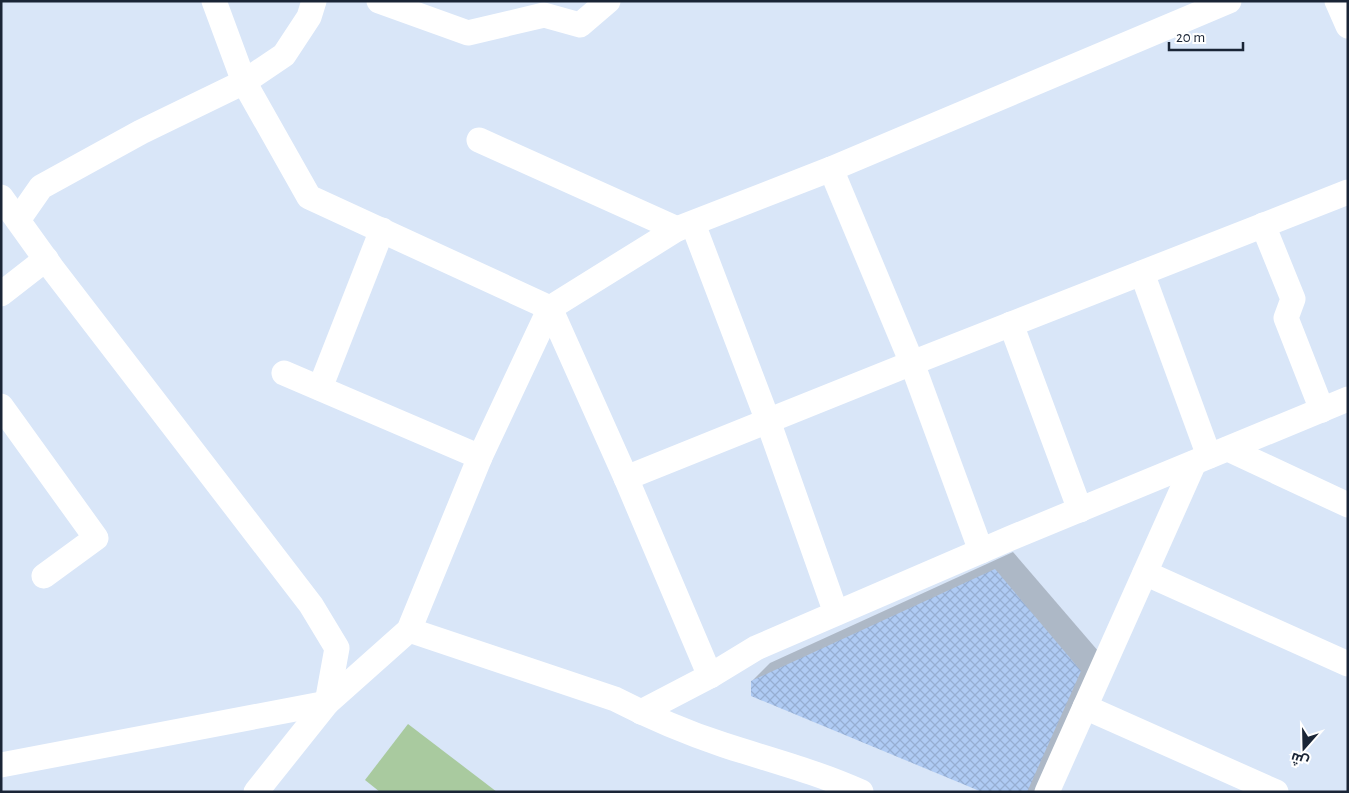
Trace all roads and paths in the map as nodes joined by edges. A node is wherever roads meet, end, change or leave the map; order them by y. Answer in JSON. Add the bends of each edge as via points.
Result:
{"nodes":[{"id":1,"x":214,"y":1,"type":"edge"},
{"id":2,"x":314,"y":1,"type":"edge"},
{"id":3,"x":379,"y":1,"type":"edge"},
{"id":4,"x":608,"y":1,"type":"edge"},
{"id":5,"x":1229,"y":1,"type":"edge"},
{"id":6,"x":1337,"y":1,"type":"edge"},
{"id":7,"x":1348,"y":26,"type":"edge"},
{"id":8,"x":244,"y":82,"type":"junction"},
{"id":9,"x":479,"y":140,"type":"dead end"},
{"id":10,"x":830,"y":169,"type":"junction"},
{"id":11,"x":1348,"y":192,"type":"edge"},
{"id":12,"x":1,"y":197,"type":"edge"},
{"id":13,"x":18,"y":220,"type":"junction"},
{"id":14,"x":1263,"y":225,"type":"junction"},
{"id":15,"x":685,"y":227,"type":"junction"},
{"id":16,"x":382,"y":230,"type":"junction"},
{"id":17,"x":46,"y":259,"type":"junction"},
{"id":18,"x":1142,"y":273,"type":"junction"},
{"id":19,"x":1,"y":294,"type":"edge"},
{"id":20,"x":550,"y":308,"type":"junction"},
{"id":21,"x":1011,"y":324,"type":"junction"},
{"id":22,"x":912,"y":363,"type":"junction"},
{"id":23,"x":284,"y":373,"type":"dead end"},
{"id":24,"x":320,"y":388,"type":"junction"},
{"id":25,"x":1348,"y":399,"type":"edge"},
{"id":26,"x":1,"y":406,"type":"edge"},
{"id":27,"x":1322,"y":410,"type":"junction"},
{"id":28,"x":768,"y":421,"type":"junction"},
{"id":29,"x":1210,"y":456,"type":"junction"},
{"id":30,"x":480,"y":457,"type":"junction"},
{"id":31,"x":626,"y":478,"type":"junction"},
{"id":32,"x":1348,"y":505,"type":"edge"},
{"id":33,"x":1080,"y":510,"type":"junction"},
{"id":34,"x":981,"y":551,"type":"junction"},
{"id":35,"x":1145,"y":573,"type":"junction"},
{"id":36,"x":44,"y":576,"type":"dead end"},
{"id":37,"x":836,"y":613,"type":"junction"},
{"id":38,"x":408,"y":630,"type":"junction"},
{"id":39,"x":1348,"y":664,"type":"edge"},
{"id":40,"x":710,"y":676,"type":"junction"},
{"id":41,"x":326,"y":703,"type":"junction"},
{"id":42,"x":1085,"y":707,"type":"junction"},
{"id":43,"x":641,"y":712,"type":"junction"},
{"id":44,"x":1,"y":765,"type":"edge"},
{"id":45,"x":857,"y":791,"type":"edge"},
{"id":46,"x":256,"y":792,"type":"edge"},
{"id":47,"x":1048,"y":792,"type":"edge"},
{"id":48,"x":1276,"y":792,"type":"edge"}],
"edges":[{"from":1,"to":8,"type":"street"},
{"from":2,"to":8,"type":"street","via":[[309,17],[284,55]]},
{"from":3,"to":4,"type":"street","via":[[468,33],[544,15],[580,24]]},
{"from":5,"to":10,"type":"street"},
{"from":6,"to":7,"type":"street"},
{"from":8,"to":13,"type":"street","via":[[40,187]]},
{"from":8,"to":16,"type":"street","via":[[309,197]]},
{"from":9,"to":15,"type":"street"},
{"from":10,"to":15,"type":"street"},
{"from":10,"to":22,"type":"street"},
{"from":11,"to":14,"type":"street"},
{"from":12,"to":13,"type":"street"},
{"from":13,"to":17,"type":"street"},
{"from":14,"to":18,"type":"street"},
{"from":14,"to":27,"type":"street","via":[[1293,298],[1286,318]]},
{"from":15,"to":20,"type":"street"},
{"from":15,"to":28,"type":"street"},
{"from":16,"to":20,"type":"street"},
{"from":16,"to":24,"type":"street"},
{"from":17,"to":19,"type":"street"},
{"from":17,"to":41,"type":"street","via":[[310,605],[337,648]]},
{"from":18,"to":21,"type":"street"},
{"from":18,"to":29,"type":"street"},
{"from":20,"to":30,"type":"street"},
{"from":20,"to":31,"type":"street"},
{"from":21,"to":22,"type":"street"},
{"from":21,"to":33,"type":"street"},
{"from":22,"to":28,"type":"street"},
{"from":22,"to":34,"type":"street"},
{"from":23,"to":24,"type":"street"},
{"from":24,"to":30,"type":"street"},
{"from":25,"to":27,"type":"street"},
{"from":26,"to":36,"type":"street","via":[[96,538]]},
{"from":27,"to":29,"type":"street"},
{"from":28,"to":31,"type":"street"},
{"from":28,"to":37,"type":"street"},
{"from":29,"to":32,"type":"street"},
{"from":29,"to":33,"type":"street"},
{"from":29,"to":35,"type":"street"},
{"from":30,"to":38,"type":"street"},
{"from":31,"to":40,"type":"street"},
{"from":33,"to":34,"type":"street"},
{"from":34,"to":37,"type":"street"},
{"from":35,"to":39,"type":"street"},
{"from":35,"to":42,"type":"street"},
{"from":37,"to":40,"type":"street","via":[[756,648]]},
{"from":38,"to":41,"type":"street"},
{"from":38,"to":43,"type":"street","via":[[616,699]]},
{"from":40,"to":43,"type":"street"},
{"from":41,"to":44,"type":"street"},
{"from":41,"to":46,"type":"street"},
{"from":42,"to":47,"type":"street"},
{"from":42,"to":48,"type":"street"},
{"from":43,"to":45,"type":"street","via":[[722,744],[830,778]]}]}
